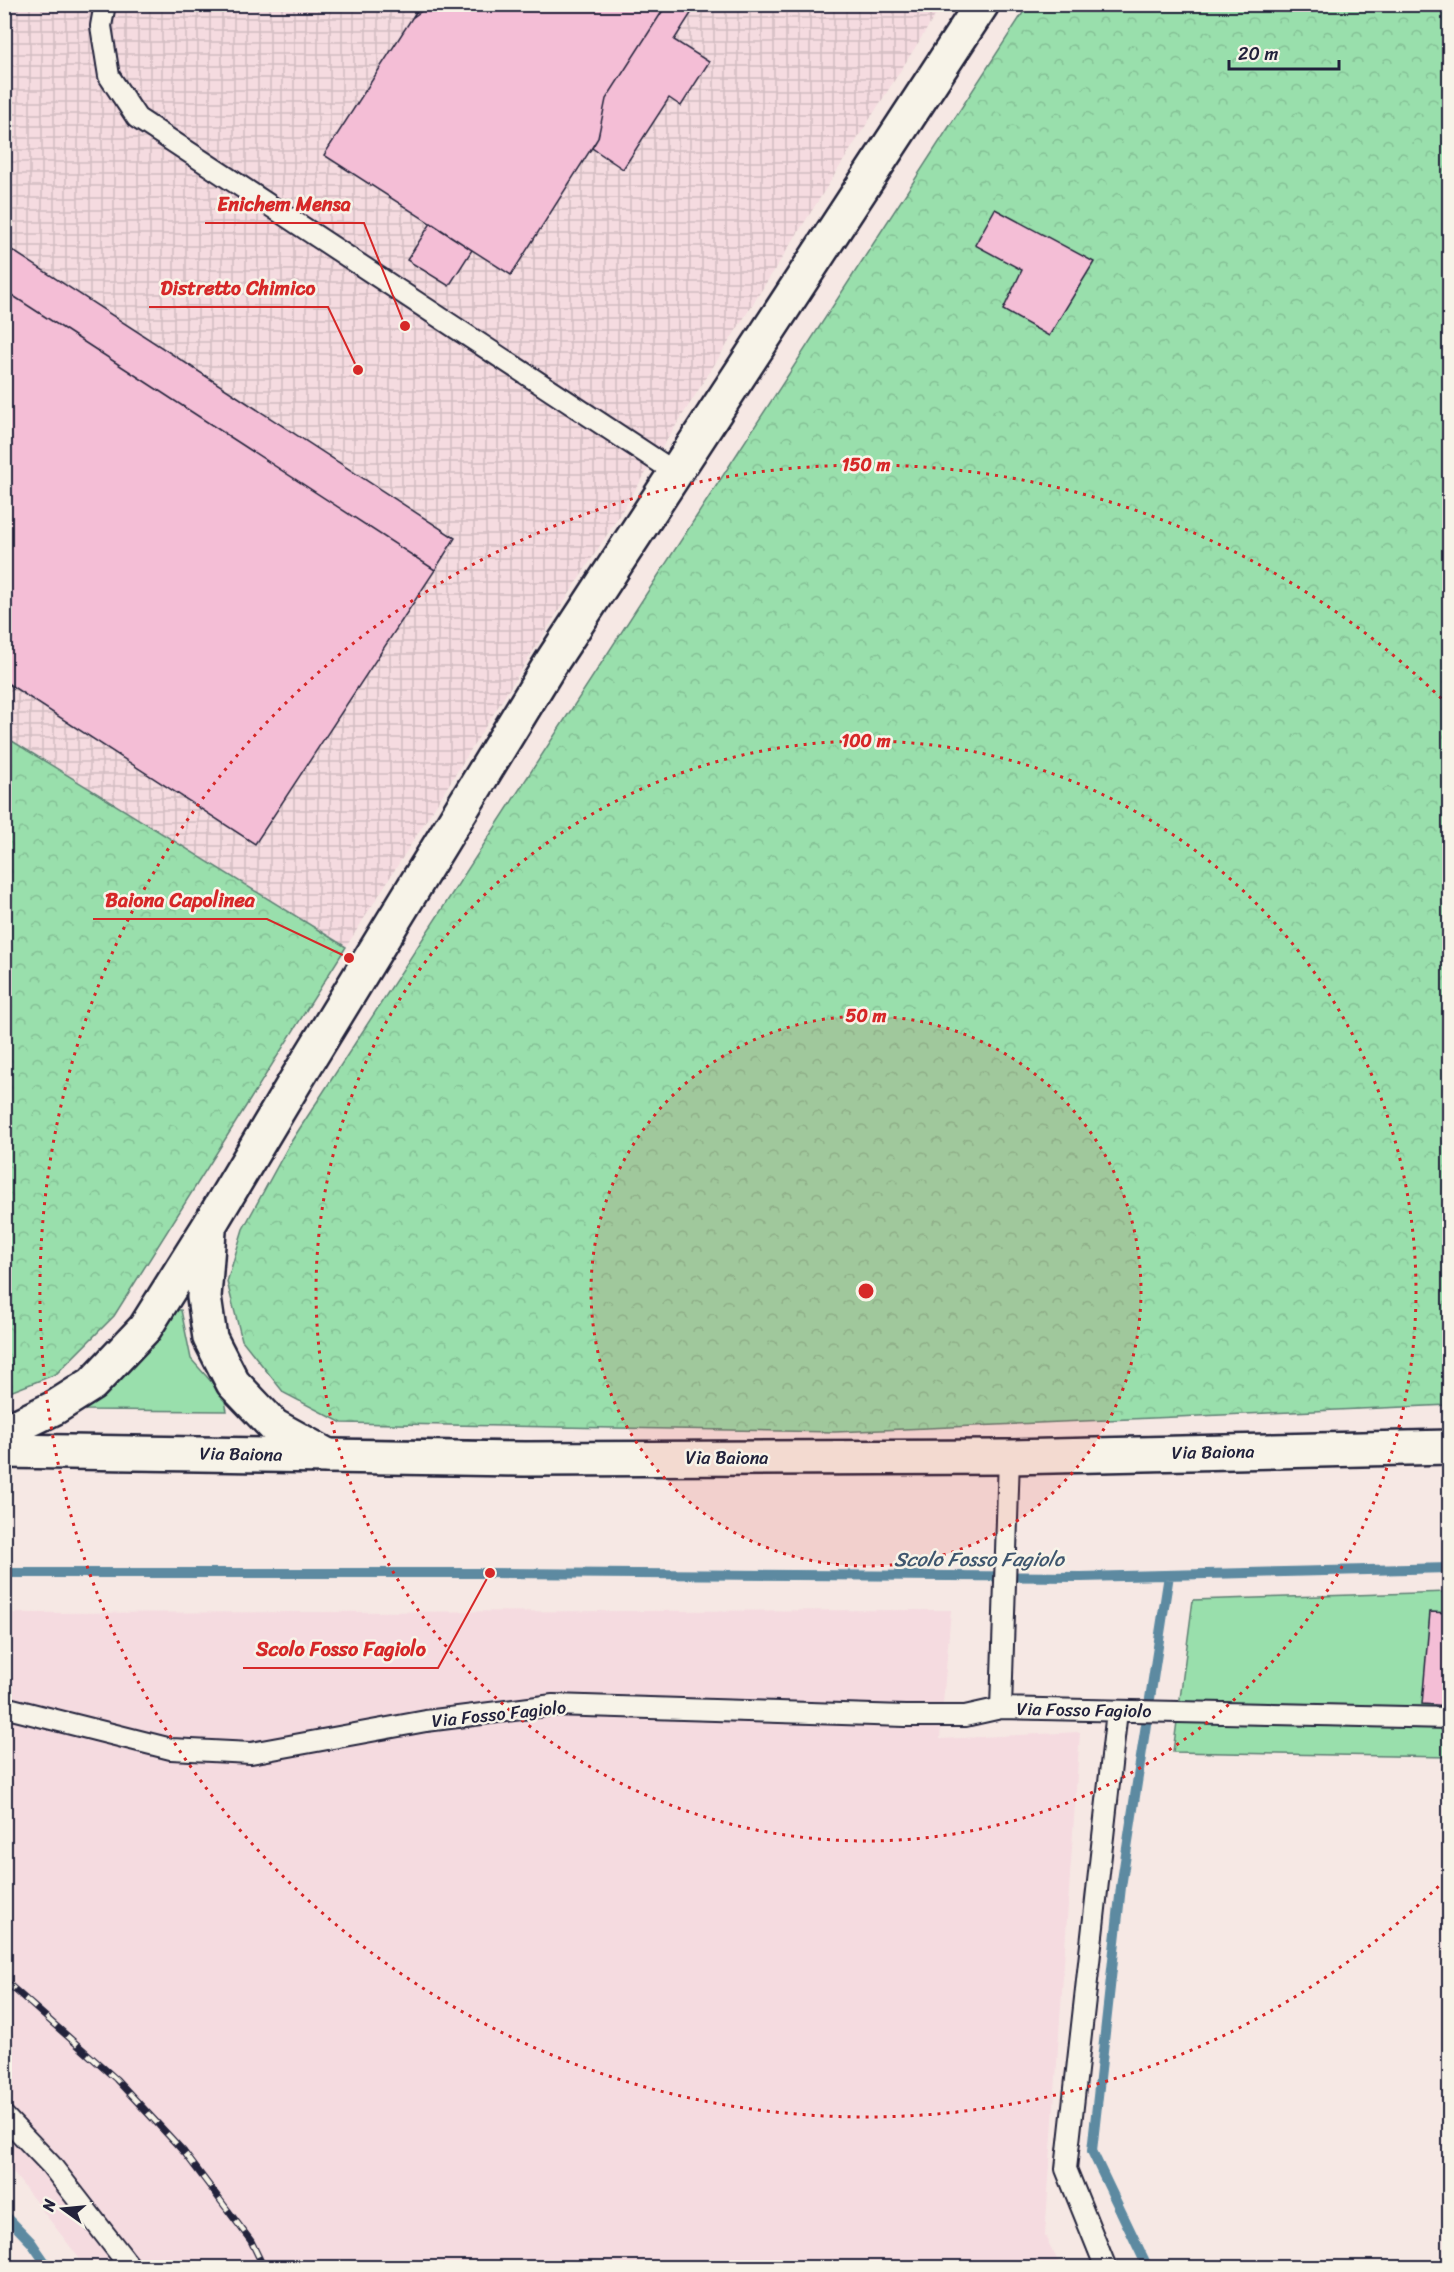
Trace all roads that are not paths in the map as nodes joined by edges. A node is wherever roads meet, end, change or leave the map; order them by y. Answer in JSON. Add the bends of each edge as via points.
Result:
{"nodes":[{"id":1,"x":105,"y":4,"type":"edge"},
{"id":2,"x":982,"y":4,"type":"edge"},
{"id":3,"x":676,"y":473,"type":"junction"},
{"id":4,"x":209,"y":1226,"type":"junction"},
{"id":5,"x":4,"y":1429,"type":"edge"},
{"id":6,"x":1449,"y":1447,"type":"edge"},
{"id":7,"x":4,"y":1451,"type":"edge"},
{"id":8,"x":328,"y":1456,"type":"junction"},
{"id":9,"x":1010,"y":1457,"type":"junction"},
{"id":10,"x":4,"y":1707,"type":"edge"},
{"id":11,"x":1001,"y":1708,"type":"junction"},
{"id":12,"x":1124,"y":1711,"type":"junction"},
{"id":13,"x":1449,"y":1718,"type":"edge"},
{"id":14,"x":4,"y":2116,"type":"edge"},
{"id":15,"x":130,"y":2268,"type":"edge"},
{"id":16,"x":1106,"y":2268,"type":"edge"}],
"edges":[{"from":1,"to":3,"type":"lane","via":[[101,26],[109,76],[137,118]]},
{"from":2,"to":3,"type":"street"},
{"from":3,"to":4,"type":"street","via":[[551,663]]},
{"from":4,"to":5,"type":"street","via":[[145,1328],[92,1384],[54,1408]]},
{"from":4,"to":8,"type":"street","via":[[204,1297],[210,1338],[233,1383],[274,1426]]},
{"from":6,"to":9,"type":"street","name":"Via Baiona"},
{"from":7,"to":8,"type":"street","name":"Via Baiona"},
{"from":8,"to":9,"type":"street","name":"Via Baiona"},
{"from":9,"to":11,"type":"lane","name":"Via Fosso Fagiolo"},
{"from":10,"to":11,"type":"lane","name":"Via Fosso Fagiolo","via":[[171,1749],[251,1753],[426,1721],[553,1706],[925,1716],[965,1716]]},
{"from":11,"to":12,"type":"lane","name":"Via Fosso Fagiolo"},
{"from":12,"to":13,"type":"lane","name":"Via Fosso Fagiolo"},
{"from":12,"to":16,"type":"lane","via":[[1066,2169]]},
{"from":14,"to":15,"type":"lane","via":[[51,2165]]}]}
